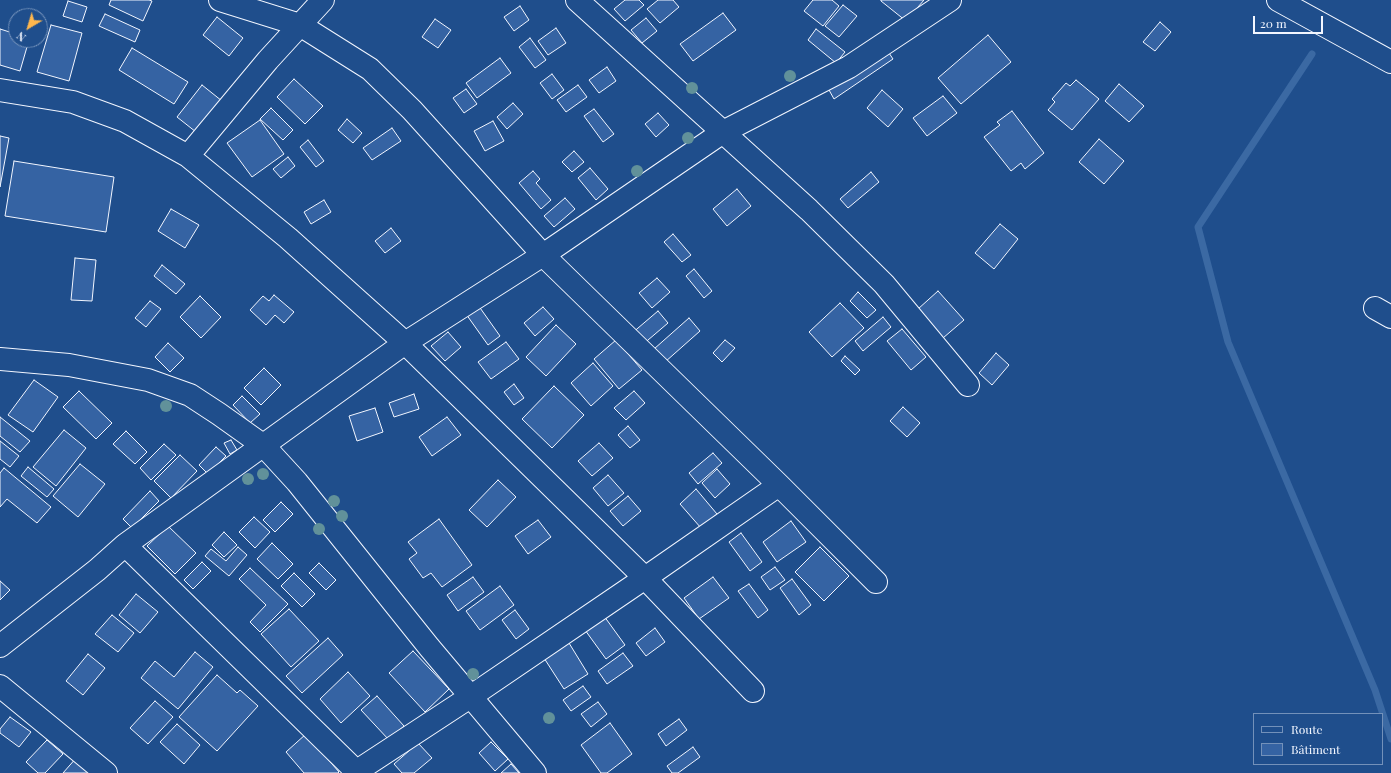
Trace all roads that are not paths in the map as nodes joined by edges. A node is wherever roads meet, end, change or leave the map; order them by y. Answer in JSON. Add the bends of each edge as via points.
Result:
{"nodes":[{"id":1,"x":220,"y":0,"type":"edge"},
{"id":2,"x":322,"y":0,"type":"edge"},
{"id":3,"x":577,"y":0,"type":"edge"},
{"id":4,"x":950,"y":0,"type":"edge"},
{"id":5,"x":1278,"y":0,"type":"edge"},
{"id":6,"x":300,"y":25,"type":"junction"},
{"id":7,"x":1391,"y":62,"type":"edge"},
{"id":8,"x":0,"y":90,"type":"edge"},
{"id":9,"x":723,"y":132,"type":"junction"},
{"id":10,"x":188,"y":156,"type":"junction"},
{"id":11,"x":543,"y":255,"type":"junction"},
{"id":12,"x":405,"y":343,"type":"junction"},
{"id":13,"x":0,"y":358,"type":"edge"},
{"id":14,"x":968,"y":385,"type":"dead end"},
{"id":15,"x":264,"y":446,"type":"junction"},
{"id":16,"x":779,"y":485,"type":"junction"},
{"id":17,"x":125,"y":545,"type":"junction"},
{"id":18,"x":645,"y":578,"type":"junction"},
{"id":19,"x":876,"y":582,"type":"dead end"},
{"id":20,"x":0,"y":646,"type":"edge"},
{"id":21,"x":0,"y":686,"type":"edge"},
{"id":22,"x":752,"y":691,"type":"dead end"},
{"id":23,"x":470,"y":697,"type":"junction"},
{"id":24,"x":356,"y":772,"type":"edge"},
{"id":25,"x":106,"y":773,"type":"edge"},
{"id":26,"x":535,"y":773,"type":"edge"}],
"edges":[{"from":1,"to":6,"type":"street"},
{"from":2,"to":6,"type":"street"},
{"from":3,"to":9,"type":"street"},
{"from":4,"to":9,"type":"street","via":[[849,67]]},
{"from":5,"to":7,"type":"street"},
{"from":6,"to":10,"type":"street"},
{"from":6,"to":11,"type":"street","via":[[370,69],[412,110]]},
{"from":8,"to":10,"type":"street","via":[[73,102],[125,121]]},
{"from":9,"to":11,"type":"street"},
{"from":9,"to":14,"type":"street","via":[[809,210],[884,284]]},
{"from":10,"to":12,"type":"street","via":[[288,238]]},
{"from":11,"to":12,"type":"street"},
{"from":11,"to":16,"type":"street"},
{"from":12,"to":15,"type":"street"},
{"from":12,"to":18,"type":"street"},
{"from":13,"to":15,"type":"street","via":[[69,365],[148,380],[190,395]]},
{"from":15,"to":17,"type":"street"},
{"from":15,"to":23,"type":"street","via":[[297,482]]},
{"from":16,"to":18,"type":"street"},
{"from":16,"to":19,"type":"street"},
{"from":17,"to":20,"type":"street"},
{"from":17,"to":24,"type":"street"},
{"from":18,"to":22,"type":"street"},
{"from":18,"to":23,"type":"street"},
{"from":21,"to":25,"type":"street"},
{"from":23,"to":24,"type":"street"},
{"from":23,"to":26,"type":"street"}]}
